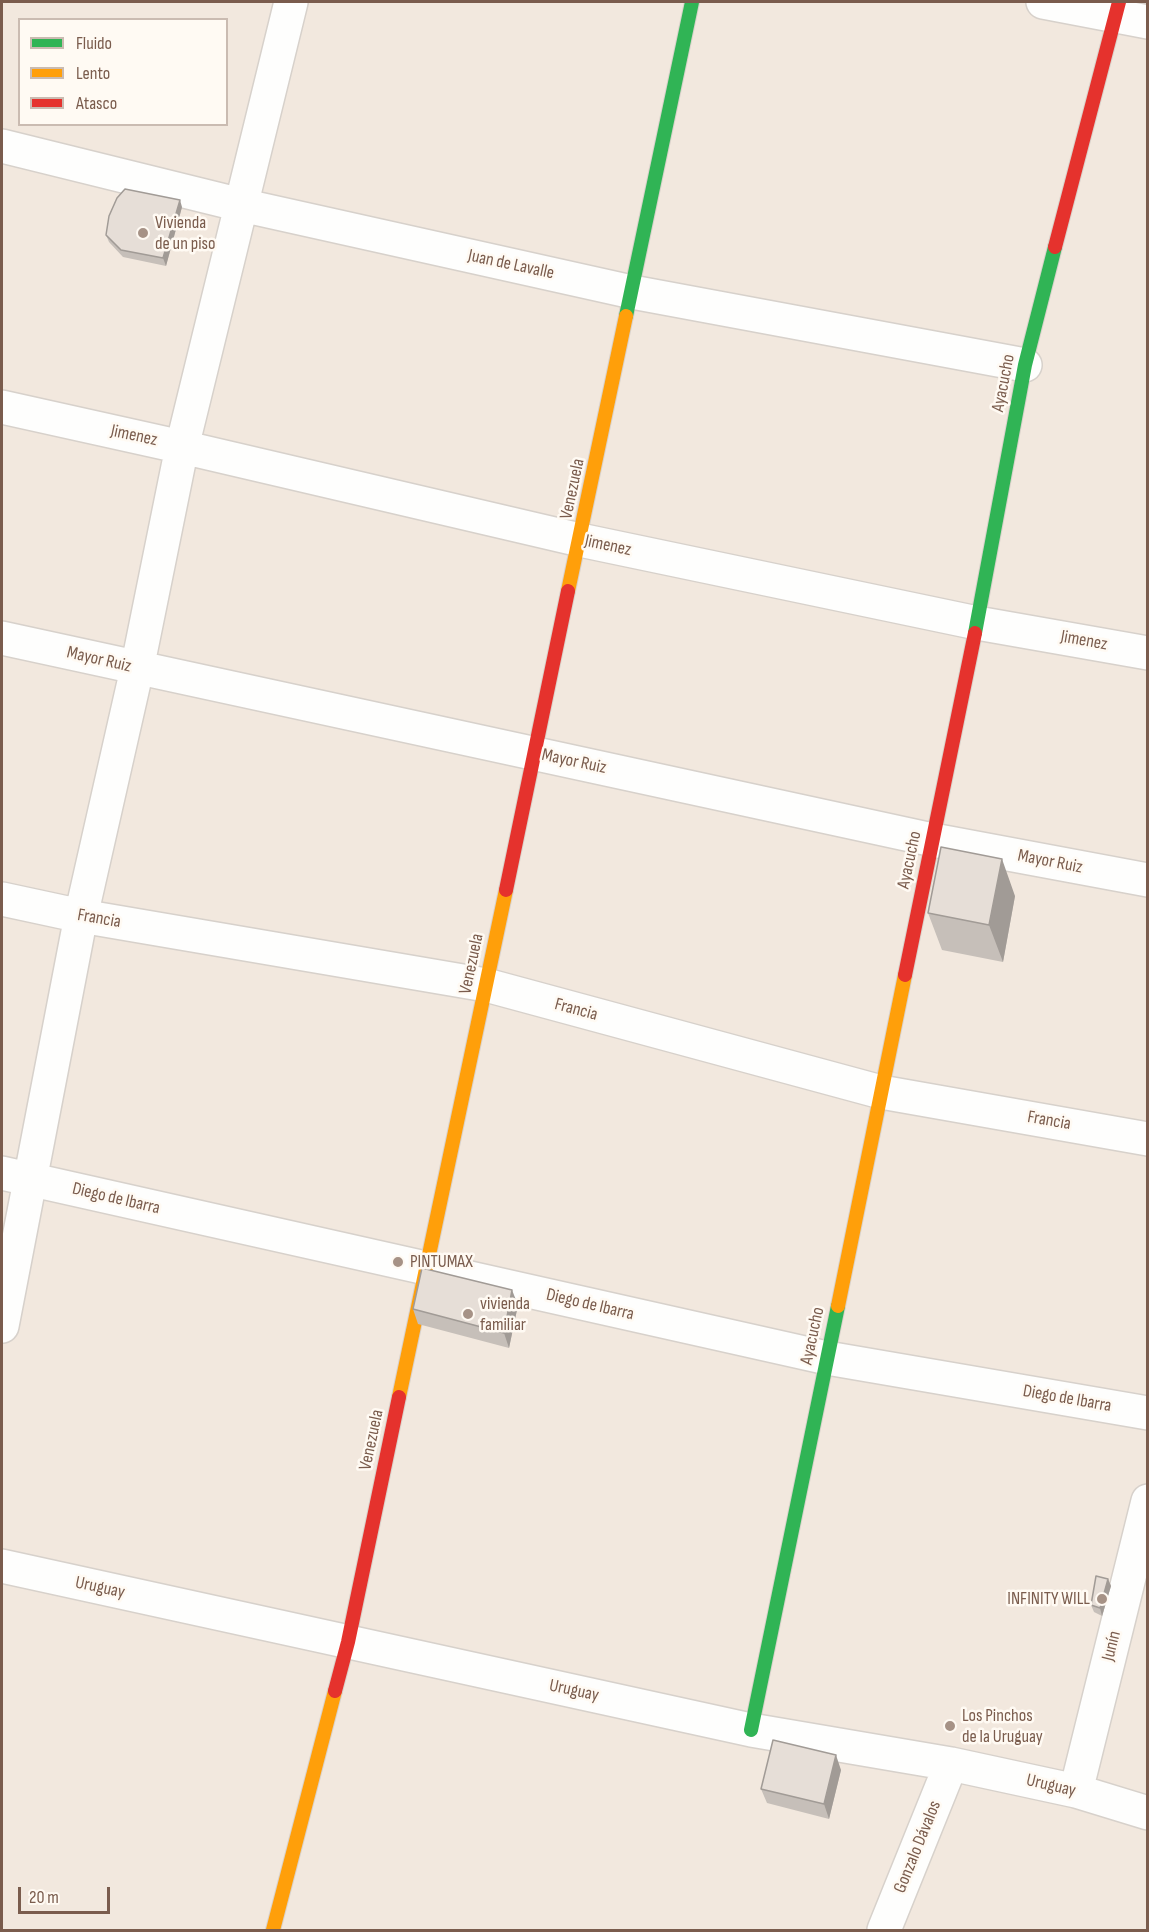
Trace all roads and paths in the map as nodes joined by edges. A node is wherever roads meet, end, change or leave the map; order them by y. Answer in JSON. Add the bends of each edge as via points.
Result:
{"nodes":[{"id":1,"x":291,"y":2,"type":"edge"},
{"id":2,"x":692,"y":2,"type":"edge"},
{"id":3,"x":1043,"y":2,"type":"edge"},
{"id":4,"x":1117,"y":9,"type":"edge"},
{"id":5,"x":1148,"y":22,"type":"edge"},
{"id":6,"x":2,"y":146,"type":"edge"},
{"id":7,"x":242,"y":205,"type":"junction"},
{"id":8,"x":632,"y":292,"type":"junction"},
{"id":9,"x":1025,"y":366,"type":"junction"},
{"id":10,"x":2,"y":407,"type":"edge"},
{"id":11,"x":182,"y":447,"type":"junction"},
{"id":12,"x":580,"y":540,"type":"junction"},
{"id":13,"x":977,"y":623,"type":"junction"},
{"id":14,"x":2,"y":638,"type":"edge"},
{"id":15,"x":1148,"y":653,"type":"edge"},
{"id":16,"x":137,"y":669,"type":"junction"},
{"id":17,"x":534,"y":753,"type":"junction"},
{"id":18,"x":933,"y":840,"type":"junction"},
{"id":19,"x":1148,"y":880,"type":"edge"},
{"id":20,"x":2,"y":899,"type":"edge"},
{"id":21,"x":81,"y":916,"type":"junction"},
{"id":22,"x":486,"y":985,"type":"junction"},
{"id":23,"x":881,"y":1092,"type":"junction"},
{"id":24,"x":1148,"y":1139,"type":"edge"},
{"id":25,"x":16,"y":1176,"type":"edge"},
{"id":26,"x":426,"y":1269,"type":"junction"},
{"id":27,"x":2,"y":1326,"type":"edge"},
{"id":28,"x":827,"y":1358,"type":"junction"},
{"id":29,"x":1148,"y":1413,"type":"edge"},
{"id":30,"x":1148,"y":1501,"type":"edge"},
{"id":31,"x":2,"y":1566,"type":"edge"},
{"id":32,"x":348,"y":1642,"type":"junction"},
{"id":33,"x":751,"y":1730,"type":"junction"},
{"id":34,"x":951,"y":1764,"type":"junction"},
{"id":35,"x":1076,"y":1791,"type":"junction"},
{"id":36,"x":1148,"y":1813,"type":"edge"},
{"id":37,"x":273,"y":1930,"type":"edge"},
{"id":38,"x":884,"y":1930,"type":"edge"}],
"edges":[{"from":1,"to":7,"type":"street"},
{"from":2,"to":8,"type":"street","name":"Venezuela"},
{"from":3,"to":4,"type":"street"},
{"from":4,"to":5,"type":"street"},
{"from":4,"to":9,"type":"street","name":"Ayacucho"},
{"from":6,"to":7,"type":"street","name":"Juan de Lavalle"},
{"from":7,"to":8,"type":"street","name":"Juan de Lavalle"},
{"from":7,"to":11,"type":"street"},
{"from":8,"to":9,"type":"street","name":"Juan de Lavalle"},
{"from":8,"to":12,"type":"street","name":"Venezuela"},
{"from":9,"to":13,"type":"street","name":"Ayacucho"},
{"from":10,"to":11,"type":"street","name":"Jimenez"},
{"from":11,"to":12,"type":"street","name":"Jimenez"},
{"from":11,"to":16,"type":"street"},
{"from":12,"to":13,"type":"street","name":"Jimenez"},
{"from":12,"to":17,"type":"street","name":"Venezuela"},
{"from":13,"to":15,"type":"street","name":"Jimenez"},
{"from":13,"to":18,"type":"street","name":"Ayacucho"},
{"from":14,"to":16,"type":"street","name":"Mayor Ruiz"},
{"from":16,"to":17,"type":"street","name":"Mayor Ruiz"},
{"from":16,"to":21,"type":"street"},
{"from":17,"to":18,"type":"street","name":"Mayor Ruiz"},
{"from":17,"to":22,"type":"street","name":"Venezuela"},
{"from":18,"to":19,"type":"street","name":"Mayor Ruiz"},
{"from":18,"to":23,"type":"street","name":"Ayacucho"},
{"from":20,"to":21,"type":"street","name":"Francia"},
{"from":21,"to":22,"type":"street","name":"Francia"},
{"from":21,"to":25,"type":"street"},
{"from":22,"to":23,"type":"street","name":"Francia"},
{"from":22,"to":26,"type":"street","name":"Venezuela"},
{"from":23,"to":24,"type":"street","name":"Francia"},
{"from":23,"to":28,"type":"street","name":"Ayacucho"},
{"from":25,"to":26,"type":"street","name":"Diego de Ibarra"},
{"from":25,"to":27,"type":"street"},
{"from":26,"to":28,"type":"street","name":"Diego de Ibarra"},
{"from":26,"to":32,"type":"street","name":"Venezuela"},
{"from":28,"to":29,"type":"street","name":"Diego de Ibarra"},
{"from":28,"to":33,"type":"street","name":"Ayacucho"},
{"from":30,"to":35,"type":"street","name":"Junín"},
{"from":31,"to":32,"type":"street","name":"Uruguay"},
{"from":32,"to":33,"type":"street","name":"Uruguay"},
{"from":32,"to":37,"type":"street","name":"Venezuela"},
{"from":33,"to":34,"type":"street","name":"Uruguay"},
{"from":34,"to":35,"type":"street","name":"Uruguay"},
{"from":34,"to":38,"type":"street","name":"Gonzalo Dávalos"},
{"from":35,"to":36,"type":"street","name":"Uruguay"}]}
